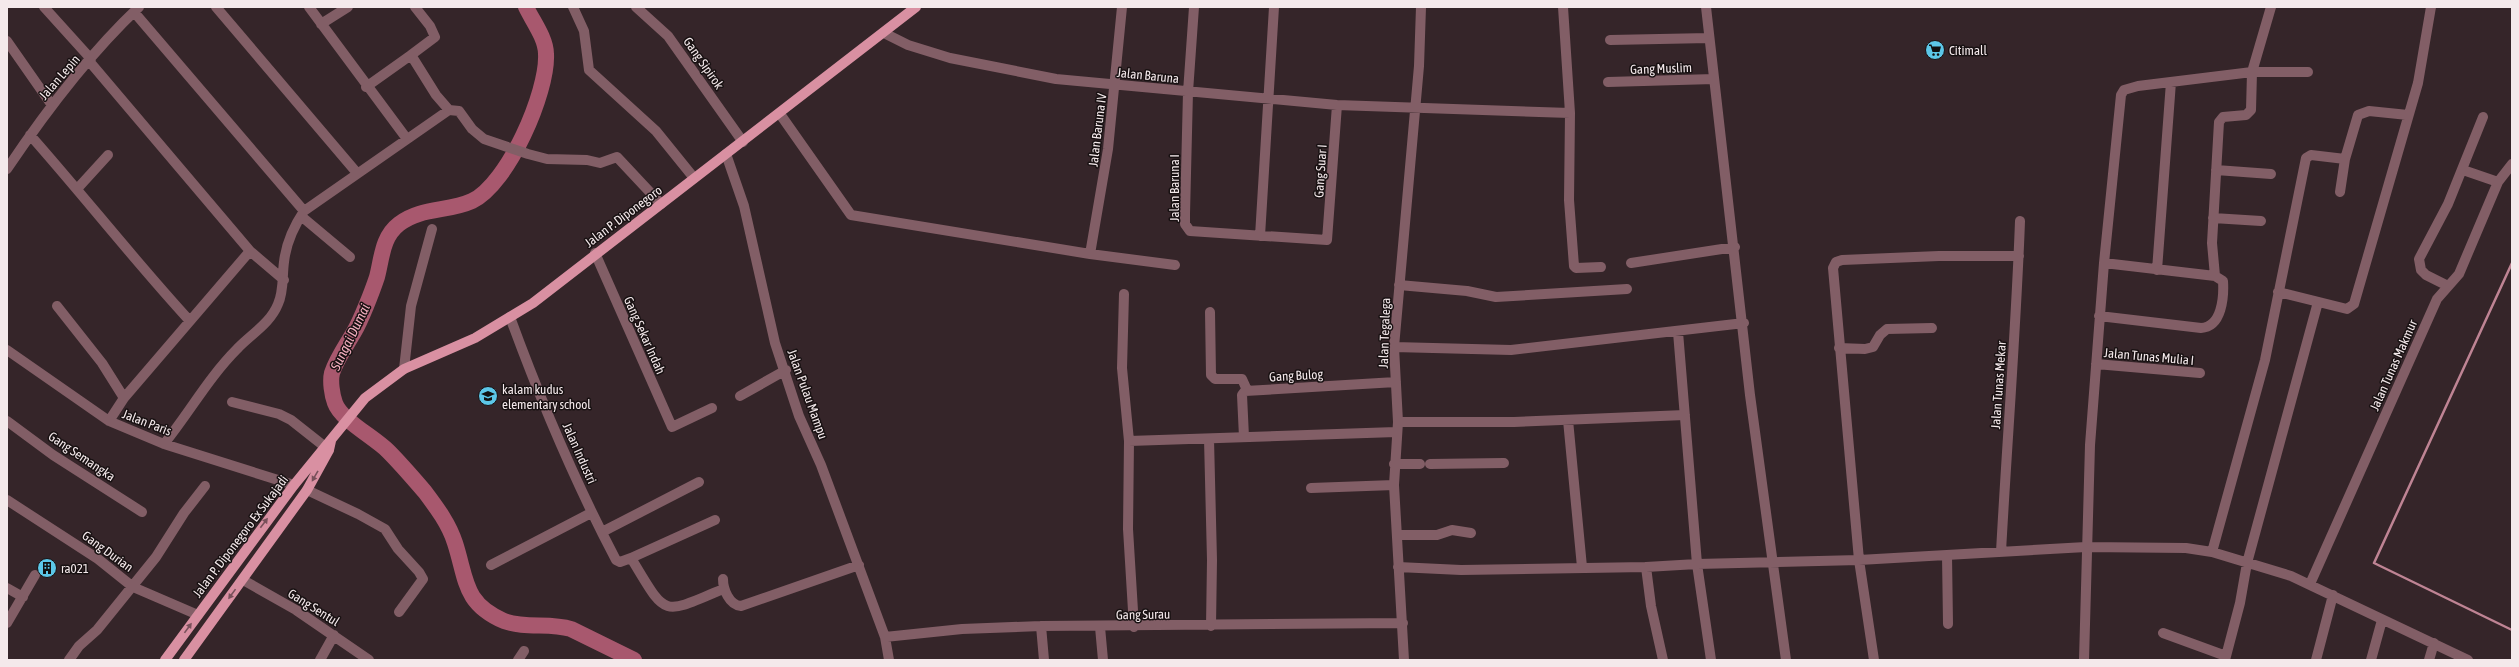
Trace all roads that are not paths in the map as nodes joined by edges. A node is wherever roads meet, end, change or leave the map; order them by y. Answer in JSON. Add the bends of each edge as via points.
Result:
{"nodes":[{"id":1,"x":44,"y":7,"type":"edge"},
{"id":2,"x":216,"y":7,"type":"edge"},
{"id":3,"x":309,"y":7,"type":"edge"},
{"id":4,"x":348,"y":7,"type":"edge"},
{"id":5,"x":415,"y":7,"type":"edge"},
{"id":6,"x":573,"y":7,"type":"edge"},
{"id":7,"x":636,"y":7,"type":"edge"},
{"id":8,"x":916,"y":7,"type":"edge"},
{"id":9,"x":1122,"y":7,"type":"edge"},
{"id":10,"x":1194,"y":7,"type":"edge"},
{"id":11,"x":1274,"y":7,"type":"edge"},
{"id":12,"x":1421,"y":7,"type":"edge"},
{"id":13,"x":1563,"y":7,"type":"edge"},
{"id":14,"x":1706,"y":7,"type":"edge"},
{"id":15,"x":2271,"y":7,"type":"edge"},
{"id":16,"x":2431,"y":7,"type":"edge"},
{"id":17,"x":137,"y":9,"type":"edge"},
{"id":18,"x":321,"y":24,"type":"junction"},
{"id":19,"x":884,"y":33,"type":"junction"},
{"id":20,"x":1709,"y":38,"type":"junction"},
{"id":21,"x":1610,"y":40,"type":"dead end"},
{"id":22,"x":7,"y":41,"type":"edge"},
{"id":23,"x":411,"y":55,"type":"junction"},
{"id":24,"x":90,"y":60,"type":"junction"},
{"id":25,"x":2252,"y":72,"type":"junction"},
{"id":26,"x":2308,"y":72,"type":"dead end"},
{"id":27,"x":1714,"y":80,"type":"junction"},
{"id":28,"x":1608,"y":82,"type":"dead end"},
{"id":29,"x":2171,"y":82,"type":"junction"},
{"id":30,"x":1115,"y":85,"type":"junction"},
{"id":31,"x":366,"y":87,"type":"junction"},
{"id":32,"x":1188,"y":92,"type":"junction"},
{"id":33,"x":1268,"y":99,"type":"junction"},
{"id":34,"x":51,"y":104,"type":"junction"},
{"id":35,"x":1337,"y":105,"type":"junction"},
{"id":36,"x":1416,"y":108,"type":"junction"},
{"id":37,"x":449,"y":110,"type":"junction"},
{"id":38,"x":1570,"y":113,"type":"junction"},
{"id":39,"x":780,"y":114,"type":"junction"},
{"id":40,"x":2408,"y":115,"type":"junction"},
{"id":41,"x":2483,"y":117,"type":"dead end"},
{"id":42,"x":30,"y":136,"type":"junction"},
{"id":43,"x":407,"y":139,"type":"junction"},
{"id":44,"x":743,"y":142,"type":"junction"},
{"id":45,"x":726,"y":154,"type":"junction"},
{"id":46,"x":108,"y":155,"type":"dead end"},
{"id":47,"x":2345,"y":159,"type":"junction"},
{"id":48,"x":2512,"y":164,"type":"edge"},
{"id":49,"x":7,"y":169,"type":"edge"},
{"id":50,"x":2216,"y":170,"type":"junction"},
{"id":51,"x":2463,"y":170,"type":"junction"},
{"id":52,"x":357,"y":173,"type":"junction"},
{"id":53,"x":2271,"y":174,"type":"dead end"},
{"id":54,"x":694,"y":178,"type":"junction"},
{"id":55,"x":2498,"y":182,"type":"junction"},
{"id":56,"x":77,"y":189,"type":"junction"},
{"id":57,"x":2340,"y":192,"type":"dead end"},
{"id":58,"x":661,"y":204,"type":"junction"},
{"id":59,"x":303,"y":214,"type":"junction"},
{"id":60,"x":2213,"y":218,"type":"junction"},
{"id":61,"x":2020,"y":221,"type":"dead end"},
{"id":62,"x":2261,"y":222,"type":"dead end"},
{"id":63,"x":432,"y":229,"type":"dead end"},
{"id":64,"x":1260,"y":236,"type":"junction"},
{"id":65,"x":1327,"y":240,"type":"joint"},
{"id":66,"x":1735,"y":247,"type":"junction"},
{"id":67,"x":250,"y":251,"type":"junction"},
{"id":68,"x":595,"y":253,"type":"junction"},
{"id":69,"x":1090,"y":254,"type":"junction"},
{"id":70,"x":2019,"y":256,"type":"junction"},
{"id":71,"x":350,"y":258,"type":"dead end"},
{"id":72,"x":1631,"y":263,"type":"dead end"},
{"id":73,"x":2104,"y":263,"type":"junction"},
{"id":74,"x":1175,"y":265,"type":"dead end"},
{"id":75,"x":1601,"y":267,"type":"dead end"},
{"id":76,"x":2157,"y":270,"type":"junction"},
{"id":77,"x":2215,"y":276,"type":"junction"},
{"id":78,"x":284,"y":280,"type":"junction"},
{"id":79,"x":1399,"y":285,"type":"junction"},
{"id":80,"x":2448,"y":286,"type":"junction"},
{"id":81,"x":1627,"y":289,"type":"dead end"},
{"id":82,"x":2278,"y":292,"type":"junction"},
{"id":83,"x":1124,"y":294,"type":"dead end"},
{"id":84,"x":2318,"y":302,"type":"junction"},
{"id":85,"x":57,"y":306,"type":"dead end"},
{"id":86,"x":1210,"y":312,"type":"dead end"},
{"id":87,"x":2100,"y":316,"type":"junction"},
{"id":88,"x":510,"y":317,"type":"junction"},
{"id":89,"x":189,"y":320,"type":"junction"},
{"id":90,"x":1744,"y":323,"type":"junction"},
{"id":91,"x":1932,"y":328,"type":"dead end"},
{"id":92,"x":1678,"y":332,"type":"junction"},
{"id":93,"x":1394,"y":347,"type":"junction"},
{"id":94,"x":1839,"y":348,"type":"junction"},
{"id":95,"x":7,"y":350,"type":"edge"},
{"id":96,"x":2096,"y":364,"type":"junction"},
{"id":97,"x":404,"y":369,"type":"junction"},
{"id":98,"x":786,"y":370,"type":"junction"},
{"id":99,"x":2200,"y":373,"type":"dead end"},
{"id":100,"x":1396,"y":382,"type":"junction"},
{"id":101,"x":1247,"y":390,"type":"junction"},
{"id":102,"x":740,"y":396,"type":"dead end"},
{"id":103,"x":124,"y":398,"type":"junction"},
{"id":104,"x":232,"y":402,"type":"dead end"},
{"id":105,"x":712,"y":408,"type":"dead end"},
{"id":106,"x":1685,"y":415,"type":"junction"},
{"id":107,"x":1568,"y":420,"type":"junction"},
{"id":108,"x":7,"y":421,"type":"edge"},
{"id":109,"x":109,"y":421,"type":"junction"},
{"id":110,"x":1397,"y":427,"type":"junction"},
{"id":111,"x":339,"y":431,"type":"joint"},
{"id":112,"x":1244,"y":437,"type":"junction"},
{"id":113,"x":1209,"y":439,"type":"junction"},
{"id":114,"x":1129,"y":441,"type":"junction"},
{"id":115,"x":164,"y":444,"type":"junction"},
{"id":116,"x":328,"y":446,"type":"junction"},
{"id":117,"x":1504,"y":462,"type":"dead end"},
{"id":118,"x":1394,"y":464,"type":"junction"},
{"id":119,"x":699,"y":482,"type":"dead end"},
{"id":120,"x":294,"y":485,"type":"junction"},
{"id":121,"x":1394,"y":485,"type":"junction"},
{"id":122,"x":205,"y":486,"type":"dead end"},
{"id":123,"x":1311,"y":488,"type":"dead end"},
{"id":124,"x":307,"y":490,"type":"junction"},
{"id":125,"x":7,"y":500,"type":"edge"},
{"id":126,"x":142,"y":512,"type":"dead end"},
{"id":127,"x":591,"y":513,"type":"junction"},
{"id":128,"x":714,"y":520,"type":"dead end"},
{"id":129,"x":602,"y":532,"type":"junction"},
{"id":130,"x":1471,"y":533,"type":"dead end"},
{"id":131,"x":1398,"y":535,"type":"junction"},
{"id":132,"x":2086,"y":547,"type":"junction"},
{"id":133,"x":2001,"y":552,"type":"junction"},
{"id":134,"x":2212,"y":552,"type":"junction"},
{"id":135,"x":1947,"y":555,"type":"junction"},
{"id":136,"x":631,"y":558,"type":"junction"},
{"id":137,"x":1859,"y":560,"type":"junction"},
{"id":138,"x":1772,"y":562,"type":"junction"},
{"id":139,"x":2247,"y":563,"type":"junction"},
{"id":140,"x":1697,"y":564,"type":"junction"},
{"id":141,"x":491,"y":565,"type":"dead end"},
{"id":142,"x":859,"y":565,"type":"junction"},
{"id":143,"x":1398,"y":567,"type":"junction"},
{"id":144,"x":1582,"y":567,"type":"junction"},
{"id":145,"x":1646,"y":567,"type":"junction"},
{"id":146,"x":34,"y":575,"type":"dead end"},
{"id":147,"x":243,"y":580,"type":"junction"},
{"id":148,"x":2310,"y":584,"type":"junction"},
{"id":149,"x":132,"y":587,"type":"junction"},
{"id":150,"x":7,"y":588,"type":"edge"},
{"id":151,"x":2333,"y":595,"type":"junction"},
{"id":152,"x":23,"y":597,"type":"junction"},
{"id":153,"x":399,"y":612,"type":"dead end"},
{"id":154,"x":198,"y":615,"type":"junction"},
{"id":155,"x":2382,"y":620,"type":"junction"},
{"id":156,"x":212,"y":622,"type":"junction"},
{"id":157,"x":7,"y":623,"type":"edge"},
{"id":158,"x":1403,"y":624,"type":"junction"},
{"id":159,"x":1948,"y":624,"type":"dead end"},
{"id":160,"x":1041,"y":626,"type":"junction"},
{"id":161,"x":1211,"y":626,"type":"junction"},
{"id":162,"x":1100,"y":627,"type":"junction"},
{"id":163,"x":1134,"y":627,"type":"junction"},
{"id":164,"x":2163,"y":633,"type":"dead end"},
{"id":165,"x":334,"y":635,"type":"junction"},
{"id":166,"x":885,"y":637,"type":"junction"},
{"id":167,"x":2434,"y":643,"type":"junction"},
{"id":168,"x":524,"y":651,"type":"dead end"},
{"id":169,"x":2226,"y":658,"type":"edge"},
{"id":170,"x":69,"y":660,"type":"edge"},
{"id":171,"x":165,"y":660,"type":"edge"},
{"id":172,"x":184,"y":660,"type":"edge"},
{"id":173,"x":320,"y":660,"type":"edge"},
{"id":174,"x":369,"y":660,"type":"edge"},
{"id":175,"x":518,"y":660,"type":"edge"},
{"id":176,"x":889,"y":660,"type":"edge"},
{"id":177,"x":1044,"y":660,"type":"edge"},
{"id":178,"x":1103,"y":660,"type":"edge"},
{"id":179,"x":1404,"y":660,"type":"edge"},
{"id":180,"x":1663,"y":660,"type":"edge"},
{"id":181,"x":1711,"y":660,"type":"edge"},
{"id":182,"x":1786,"y":660,"type":"edge"},
{"id":183,"x":1874,"y":660,"type":"edge"},
{"id":184,"x":2084,"y":660,"type":"edge"},
{"id":185,"x":2316,"y":660,"type":"edge"},
{"id":186,"x":2371,"y":660,"type":"edge"},
{"id":187,"x":2429,"y":660,"type":"edge"},
{"id":188,"x":2468,"y":660,"type":"edge"}],
"edges":[{"from":1,"to":24,"type":"street"},
{"from":2,"to":52,"type":"street"},
{"from":3,"to":18,"type":"street"},
{"from":4,"to":18,"type":"street"},
{"from":5,"to":23,"type":"street","via":[[435,37]]},
{"from":6,"to":54,"type":"street","via":[[584,31],[589,70],[656,131]]},
{"from":7,"to":44,"type":"street","name":"Gang Sipirok","via":[[668,36]]},
{"from":8,"to":19,"type":"main road","name":"Jalan P. Diponegoro"},
{"from":9,"to":30,"type":"street","name":"Jalan Baruna IV"},
{"from":10,"to":32,"type":"street","name":"Jalan Baruna I"},
{"from":11,"to":33,"type":"street"},
{"from":12,"to":36,"type":"street","name":"Jalan Tegalega"},
{"from":13,"to":38,"type":"street"},
{"from":14,"to":20,"type":"street"},
{"from":15,"to":25,"type":"street"},
{"from":16,"to":40,"type":"street","via":[[2418,83]]},
{"from":17,"to":24,"type":"street","name":"Jalan Lepin"},
{"from":17,"to":59,"type":"street"},
{"from":18,"to":31,"type":"street"},
{"from":19,"to":30,"type":"street","name":"Jalan Baruna","via":[[917,49],[986,67],[1042,77]]},
{"from":19,"to":39,"type":"main road","name":"Jalan P. Diponegoro"},
{"from":20,"to":21,"type":"street"},
{"from":20,"to":27,"type":"street"},
{"from":22,"to":34,"type":"street"},
{"from":23,"to":31,"type":"street"},
{"from":23,"to":37,"type":"street","via":[[436,95]]},
{"from":24,"to":34,"type":"street","name":"Jalan Lepin"},
{"from":24,"to":67,"type":"street"},
{"from":25,"to":26,"type":"street"},
{"from":25,"to":29,"type":"street"},
{"from":25,"to":50,"type":"street","via":[[2250,112],[2222,117],[2220,120]]},
{"from":27,"to":28,"type":"street","name":"Gang Muslim"},
{"from":27,"to":66,"type":"street"},
{"from":29,"to":73,"type":"street","via":[[2128,88],[2120,94]]},
{"from":29,"to":76,"type":"street"},
{"from":30,"to":32,"type":"street","name":"Jalan Baruna"},
{"from":30,"to":69,"type":"street","name":"Jalan Baruna IV","via":[[1101,198]]},
{"from":31,"to":43,"type":"street"},
{"from":32,"to":33,"type":"street","name":"Jalan Baruna"},
{"from":32,"to":64,"type":"street","name":"Jalan Baruna I","via":[[1186,227],[1192,232]]},
{"from":33,"to":35,"type":"street","name":"Jalan Baruna"},
{"from":33,"to":64,"type":"street"},
{"from":34,"to":42,"type":"street","name":"Jalan Lepin"},
{"from":35,"to":36,"type":"street","name":"Jalan Baruna"},
{"from":35,"to":65,"type":"street","name":"Gang Suar I"},
{"from":36,"to":38,"type":"street","name":"Jalan Baruna"},
{"from":36,"to":79,"type":"street","name":"Jalan Tegalega"},
{"from":37,"to":43,"type":"street"},
{"from":37,"to":58,"type":"street","via":[[458,111],[478,135],[528,154],[548,159],[600,163],[617,157]]},
{"from":38,"to":75,"type":"street","via":[[1569,200],[1574,266]]},
{"from":39,"to":44,"type":"main road","name":"Jalan P. Diponegoro"},
{"from":39,"to":69,"type":"street","via":[[851,215]]},
{"from":40,"to":47,"type":"street","via":[[2369,111],[2360,113]]},
{"from":40,"to":84,"type":"street","via":[[2354,304],[2346,309]]},
{"from":41,"to":51,"type":"street"},
{"from":42,"to":49,"type":"street","name":"Jalan Lepin"},
{"from":42,"to":56,"type":"street"},
{"from":43,"to":52,"type":"street"},
{"from":44,"to":45,"type":"main road","name":"Jalan P. Diponegoro"},
{"from":45,"to":54,"type":"main road","name":"Jalan P. Diponegoro"},
{"from":45,"to":98,"type":"street","name":"Jalan Pulau Mampu","via":[[744,206],[775,343]]},
{"from":46,"to":56,"type":"street"},
{"from":47,"to":57,"type":"street"},
{"from":47,"to":82,"type":"street","via":[[2311,155],[2306,158]]},
{"from":48,"to":55,"type":"street","name":"Jalan Tunas Makmur"},
{"from":50,"to":53,"type":"street"},
{"from":50,"to":60,"type":"street"},
{"from":51,"to":55,"type":"street"},
{"from":51,"to":80,"type":"street","via":[[2419,259],[2421,270],[2426,275]]},
{"from":52,"to":59,"type":"street"},
{"from":54,"to":58,"type":"main road","name":"Jalan P. Diponegoro"},
{"from":55,"to":80,"type":"street","name":"Jalan Tunas Makmur","via":[[2459,274]]},
{"from":56,"to":89,"type":"street","via":[[141,267]]},
{"from":58,"to":68,"type":"main road","name":"Jalan P. Diponegoro"},
{"from":59,"to":71,"type":"street"},
{"from":59,"to":78,"type":"street","via":[[291,233],[284,262]]},
{"from":60,"to":62,"type":"street"},
{"from":60,"to":77,"type":"street"},
{"from":61,"to":70,"type":"street","name":"Jalan Tunas Mekar"},
{"from":63,"to":97,"type":"street","via":[[411,306]]},
{"from":64,"to":65,"type":"street","name":"Jalan Baruna I"},
{"from":66,"to":72,"type":"street"},
{"from":66,"to":90,"type":"street"},
{"from":67,"to":78,"type":"street"},
{"from":67,"to":89,"type":"street"},
{"from":68,"to":88,"type":"main road","name":"Jalan P. Diponegoro","via":[[533,303]]},
{"from":68,"to":105,"type":"street","name":"Gang Sekar Indah","via":[[672,427]]},
{"from":69,"to":74,"type":"street"},
{"from":70,"to":94,"type":"street","via":[[1939,256],[1838,261],[1832,273]]},
{"from":70,"to":133,"type":"street","name":"Jalan Tunas Mekar"},
{"from":73,"to":76,"type":"street"},
{"from":73,"to":87,"type":"street"},
{"from":76,"to":77,"type":"street"},
{"from":77,"to":87,"type":"street","via":[[2223,281],[2223,295],[2218,315],[2208,327]]},
{"from":78,"to":115,"type":"street","via":[[278,304],[266,323],[237,348]]},
{"from":79,"to":81,"type":"street","via":[[1467,291],[1496,297]]},
{"from":79,"to":93,"type":"street","name":"Jalan Tegalega"},
{"from":80,"to":148,"type":"street","name":"Jalan Tunas Makmur","via":[[2437,299],[2418,339]]},
{"from":82,"to":84,"type":"street"},
{"from":82,"to":134,"type":"street","via":[[2265,360]]},
{"from":83,"to":114,"type":"street","via":[[1122,368]]},
{"from":84,"to":139,"type":"street"},
{"from":85,"to":103,"type":"street","via":[[102,364]]},
{"from":86,"to":101,"type":"street","via":[[1211,376],[1242,379]]},
{"from":87,"to":96,"type":"street"},
{"from":88,"to":97,"type":"main road","name":"Jalan P. Diponegoro","via":[[475,338]]},
{"from":88,"to":127,"type":"street","name":"Jalan Industri","via":[[538,393]]},
{"from":89,"to":103,"type":"street"},
{"from":90,"to":92,"type":"street"},
{"from":90,"to":138,"type":"street"},
{"from":91,"to":94,"type":"street","via":[[1887,329],[1873,347]]},
{"from":92,"to":93,"type":"street","via":[[1512,350]]},
{"from":92,"to":106,"type":"street"},
{"from":93,"to":100,"type":"street","name":"Jalan Tegalega"},
{"from":94,"to":137,"type":"street"},
{"from":95,"to":109,"type":"street","name":"Jalan Paris"},
{"from":96,"to":99,"type":"street","name":"Jalan Tunas Mulia I"},
{"from":96,"to":132,"type":"street"},
{"from":97,"to":111,"type":"main road","name":"Jalan P. Diponegoro","via":[[365,398]]},
{"from":98,"to":102,"type":"street"},
{"from":98,"to":142,"type":"street","name":"Jalan Pulau Mampu","via":[[799,416],[821,465]]},
{"from":100,"to":101,"type":"street","name":"Gang Bulog"},
{"from":100,"to":110,"type":"street","name":"Jalan Tegalega"},
{"from":101,"to":112,"type":"street","via":[[1242,396]]},
{"from":103,"to":109,"type":"street"},
{"from":104,"to":116,"type":"street","via":[[279,414]]},
{"from":106,"to":107,"type":"street"},
{"from":106,"to":140,"type":"street"},
{"from":107,"to":110,"type":"street"},
{"from":107,"to":144,"type":"street"},
{"from":108,"to":126,"type":"street","name":"Gang Semangka"},
{"from":109,"to":115,"type":"street","name":"Jalan Paris"},
{"from":110,"to":112,"type":"street"},
{"from":110,"to":118,"type":"street","name":"Jalan Tegalega"},
{"from":111,"to":116,"type":"main road","name":"Jalan P. Diponegoro Ex Sukajadi"},
{"from":112,"to":113,"type":"street"},
{"from":113,"to":114,"type":"street"},
{"from":113,"to":161,"type":"street"},
{"from":114,"to":163,"type":"street","via":[[1128,529]]},
{"from":115,"to":120,"type":"street","name":"Jalan Paris"},
{"from":116,"to":120,"type":"main road","name":"Jalan P. Diponegoro Ex Sukajadi"},
{"from":116,"to":124,"type":"main road","one_way":true},
{"from":117,"to":118,"type":"street"},
{"from":118,"to":121,"type":"street","name":"Jalan Tegalega"},
{"from":119,"to":129,"type":"street"},
{"from":154,"to":120,"type":"main road","name":"Jalan P. Diponegoro Ex Sukajadi","one_way":true},
{"from":121,"to":123,"type":"street"},
{"from":121,"to":131,"type":"street","name":"Jalan Tegalega"},
{"from":122,"to":149,"type":"street"},
{"from":124,"to":147,"type":"main road"},
{"from":124,"to":153,"type":"street","via":[[385,529],[398,549],[419,572],[423,579]]},
{"from":125,"to":149,"type":"street","name":"Gang Durian","via":[[98,559]]},
{"from":127,"to":129,"type":"street","name":"Jalan Industri"},
{"from":127,"to":141,"type":"street"},
{"from":128,"to":136,"type":"street"},
{"from":129,"to":136,"type":"street","name":"Jalan Industri","via":[[616,560],[620,562]]},
{"from":130,"to":131,"type":"street","via":[[1452,530],[1437,535]]},
{"from":131,"to":143,"type":"street","name":"Jalan Tegalega"},
{"from":132,"to":133,"type":"street"},
{"from":132,"to":134,"type":"street","via":[[2186,548]]},
{"from":132,"to":184,"type":"street"},
{"from":133,"to":135,"type":"street"},
{"from":134,"to":139,"type":"street"},
{"from":135,"to":137,"type":"street"},
{"from":135,"to":159,"type":"street"},
{"from":136,"to":142,"type":"street","via":[[654,596],[663,605],[680,608],[723,584],[737,606],[746,605]]},
{"from":137,"to":138,"type":"street"},
{"from":137,"to":183,"type":"street"},
{"from":138,"to":140,"type":"street"},
{"from":138,"to":182,"type":"street"},
{"from":139,"to":148,"type":"street"},
{"from":139,"to":169,"type":"street"},
{"from":140,"to":145,"type":"street"},
{"from":140,"to":181,"type":"street"},
{"from":142,"to":166,"type":"street","name":"Jalan Pulau Mampu"},
{"from":143,"to":144,"type":"street","via":[[1461,570]]},
{"from":143,"to":158,"type":"street","name":"Jalan Tegalega"},
{"from":144,"to":145,"type":"street"},
{"from":145,"to":180,"type":"street","via":[[1651,606]]},
{"from":146,"to":152,"type":"street"},
{"from":147,"to":156,"type":"main road","one_way":true},
{"from":147,"to":165,"type":"street","name":"Gang Sentul"},
{"from":148,"to":151,"type":"street"},
{"from":149,"to":154,"type":"street","name":"Gang Durian"},
{"from":149,"to":170,"type":"street"},
{"from":150,"to":152,"type":"street"},
{"from":151,"to":155,"type":"street"},
{"from":151,"to":185,"type":"street"},
{"from":152,"to":157,"type":"street"},
{"from":154,"to":156,"type":"main road"},
{"from":171,"to":154,"type":"main road","name":"Jalan P. Diponegoro Ex Sukajadi","one_way":true},
{"from":155,"to":167,"type":"street"},
{"from":155,"to":186,"type":"street"},
{"from":156,"to":172,"type":"main road"},
{"from":158,"to":161,"type":"street","name":"Gang Surau"},
{"from":158,"to":179,"type":"street","name":"Jalan Tegalega"},
{"from":160,"to":162,"type":"street","name":"Gang Surau"},
{"from":160,"to":166,"type":"street","name":"Gang Surau","via":[[962,629]]},
{"from":160,"to":177,"type":"street"},
{"from":161,"to":163,"type":"street","name":"Gang Surau"},
{"from":162,"to":163,"type":"street","name":"Gang Surau"},
{"from":162,"to":178,"type":"street"},
{"from":164,"to":169,"type":"street"},
{"from":165,"to":173,"type":"street"},
{"from":165,"to":174,"type":"street","name":"Gang Sentul"},
{"from":166,"to":176,"type":"street","name":"Jalan Pulau Mampu"},
{"from":167,"to":187,"type":"street"},
{"from":167,"to":188,"type":"street"},
{"from":168,"to":175,"type":"street"}]}
